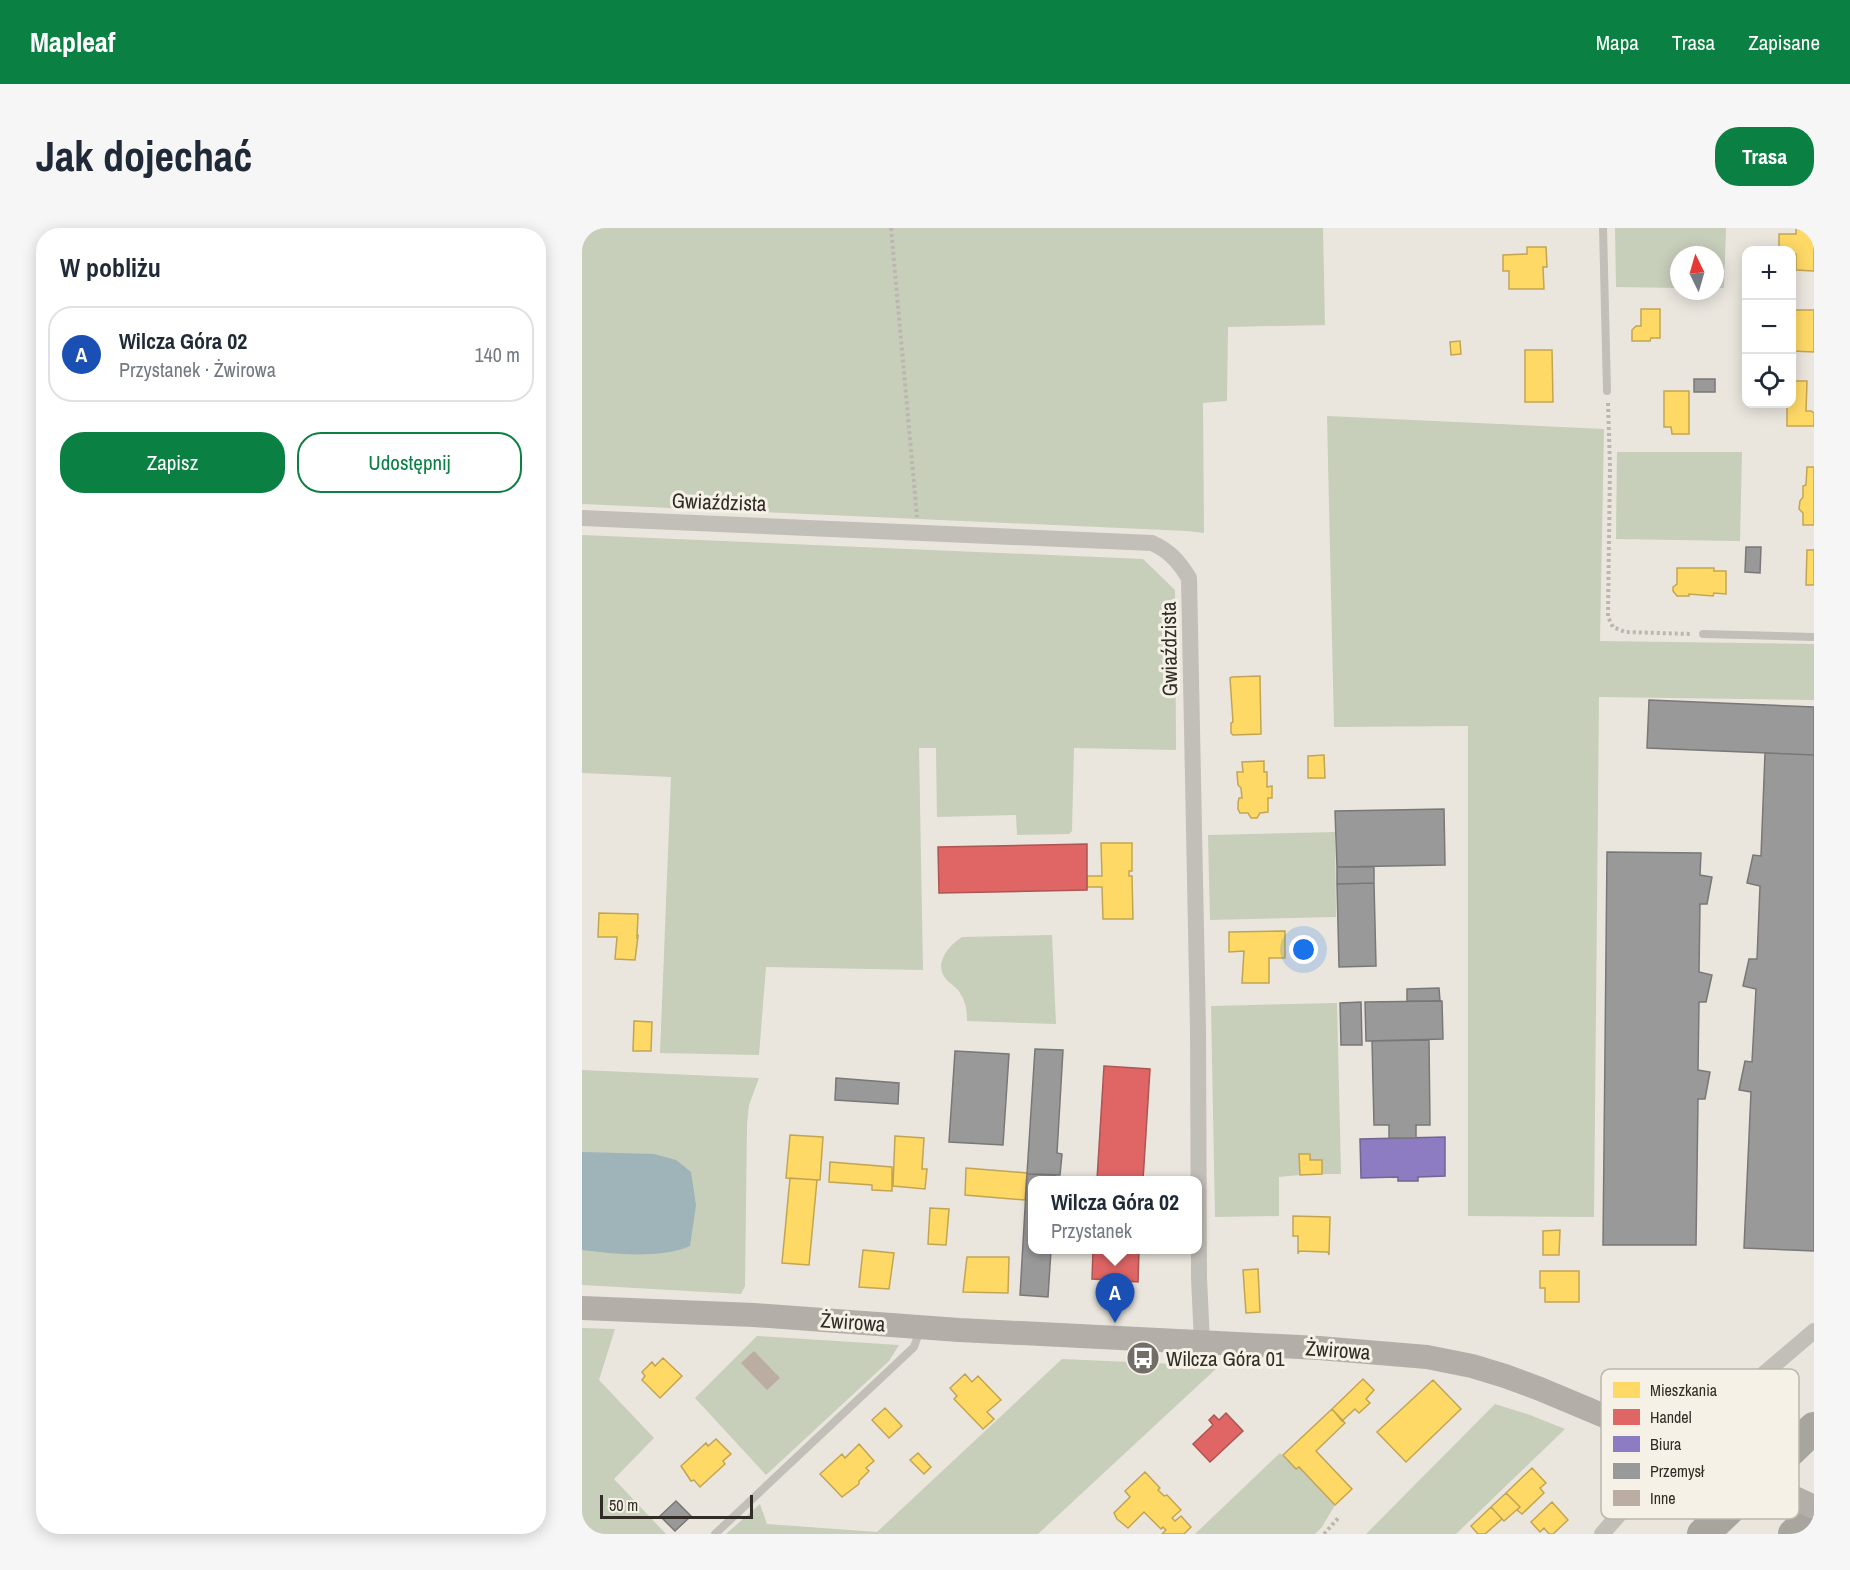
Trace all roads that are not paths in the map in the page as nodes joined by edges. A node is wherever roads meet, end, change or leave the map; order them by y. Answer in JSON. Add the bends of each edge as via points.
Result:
{"nodes":[{"id":1,"x":1603,"y":228,"type":"edge"},
{"id":2,"x":1607,"y":391,"type":"road end"},
{"id":3,"x":582,"y":518,"type":"edge"},
{"id":4,"x":1703,"y":634,"type":"road end"},
{"id":5,"x":1814,"y":637,"type":"edge"},
{"id":6,"x":1198,"y":1176,"type":"edge"},
{"id":7,"x":1198,"y":1254,"type":"edge"},
{"id":8,"x":582,"y":1308,"type":"edge"},
{"id":9,"x":921,"y":1327,"type":"junction"},
{"id":10,"x":1814,"y":1331,"type":"edge"},
{"id":11,"x":1202,"y":1342,"type":"junction"},
{"id":12,"x":1770,"y":1369,"type":"edge"},
{"id":13,"x":1601,"y":1415,"type":"edge"},
{"id":14,"x":1814,"y":1428,"type":"edge"},
{"id":15,"x":1799,"y":1442,"type":"edge"},
{"id":16,"x":1799,"y":1500,"type":"edge"},
{"id":17,"x":1814,"y":1507,"type":"edge"},
{"id":18,"x":1814,"y":1515,"type":"edge"},
{"id":19,"x":1615,"y":1519,"type":"edge"},
{"id":20,"x":1719,"y":1519,"type":"edge"},
{"id":21,"x":715,"y":1534,"type":"edge"},
{"id":22,"x":1602,"y":1534,"type":"edge"},
{"id":23,"x":1703,"y":1534,"type":"edge"},
{"id":24,"x":1794,"y":1534,"type":"edge"}],
"edges":[{"from":1,"to":2,"type":"lane"},
{"from":3,"to":6,"type":"street","name":"Gwiaździsta","via":[[1152,543],[1180,562],[1189,578]]},
{"from":4,"to":5,"type":"lane"},
{"from":7,"to":11,"type":"street","name":"Gwiaździsta"},
{"from":8,"to":9,"type":"street","name":"Żwirowa"},
{"from":9,"to":11,"type":"street","name":"Żwirowa"},
{"from":9,"to":21,"type":"lane","via":[[914,1347]]},
{"from":10,"to":12,"type":"street"},
{"from":11,"to":13,"type":"street","name":"Żwirowa","via":[[1427,1357],[1497,1374]]},
{"from":14,"to":15,"type":"highway"},
{"from":16,"to":17,"type":"street","name":"Żwirowa","bridge":true},
{"from":18,"to":24,"type":"highway"},
{"from":19,"to":22,"type":"street"},
{"from":20,"to":23,"type":"highway"}]}
